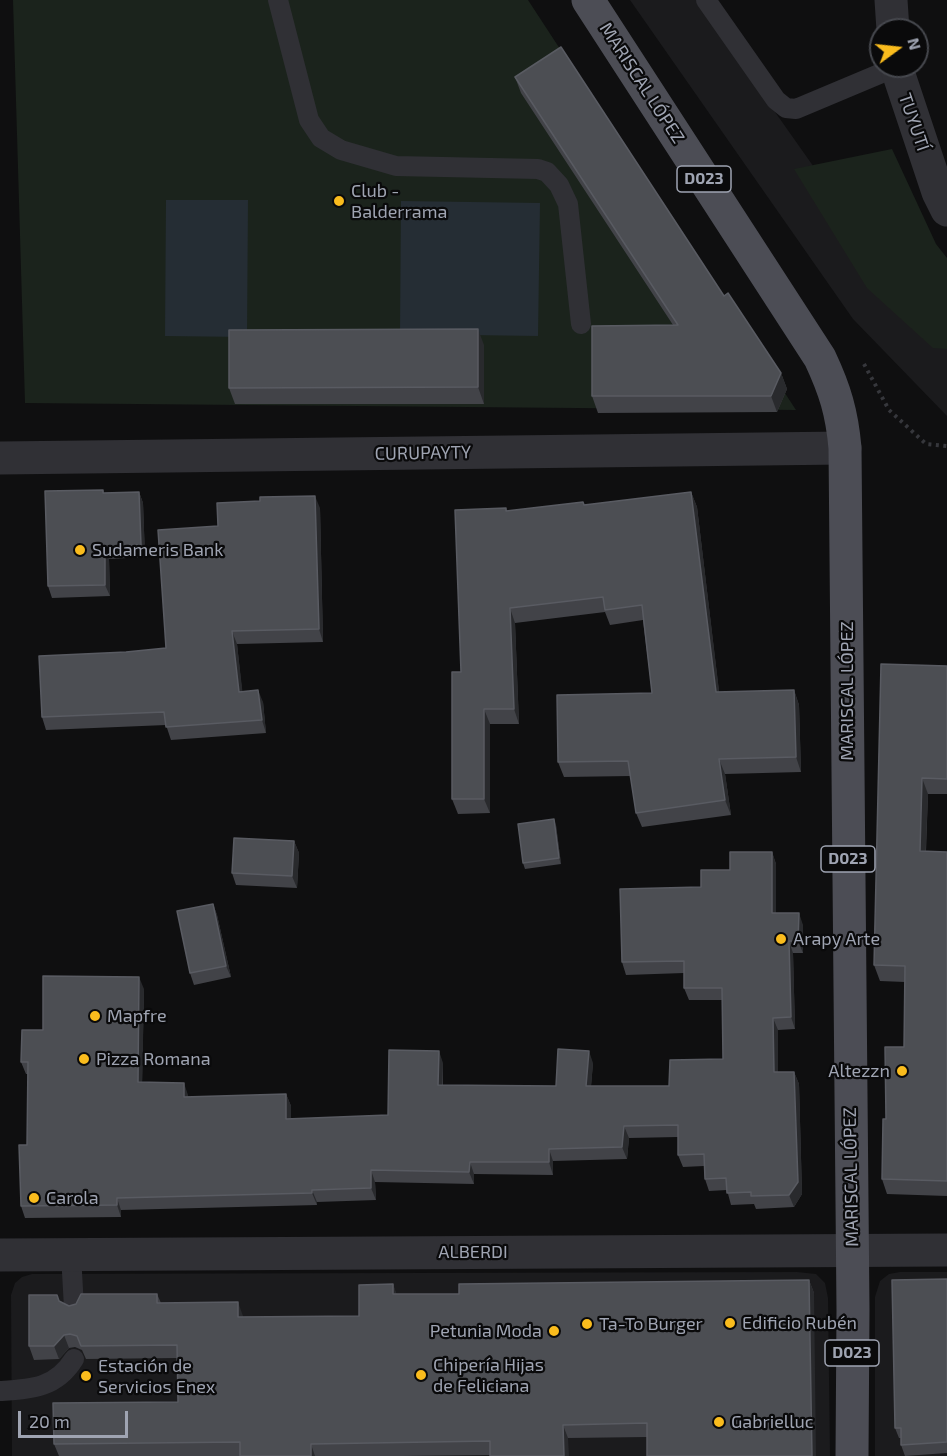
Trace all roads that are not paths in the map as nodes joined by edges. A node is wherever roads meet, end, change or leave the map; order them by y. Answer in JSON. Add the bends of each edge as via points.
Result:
{"nodes":[{"id":1,"x":278,"y":0,"type":"edge"},
{"id":2,"x":588,"y":0,"type":"edge"},
{"id":3,"x":706,"y":0,"type":"edge"},
{"id":4,"x":891,"y":0,"type":"edge"},
{"id":5,"x":892,"y":18,"type":"edge"},
{"id":6,"x":869,"y":78,"type":"edge"},
{"id":7,"x":900,"y":78,"type":"edge"},
{"id":8,"x":947,"y":210,"type":"edge"},
{"id":9,"x":581,"y":324,"type":"dead end"},
{"id":10,"x":845,"y":448,"type":"junction"},
{"id":11,"x":0,"y":458,"type":"edge"},
{"id":12,"x":852,"y":1250,"type":"junction"},
{"id":13,"x":947,"y":1250,"type":"edge"},
{"id":14,"x":71,"y":1254,"type":"junction"},
{"id":15,"x":0,"y":1255,"type":"edge"},
{"id":16,"x":74,"y":1308,"type":"edge"},
{"id":17,"x":74,"y":1359,"type":"dead end"},
{"id":18,"x":0,"y":1391,"type":"edge"},
{"id":19,"x":852,"y":1456,"type":"edge"}],
"edges":[{"from":1,"to":9,"type":"lane","via":[[309,120],[321,138],[341,150],[396,166],[538,168],[548,172],[568,204]]},
{"from":2,"to":10,"type":"main road","name":"MARISCAL LÓPEZ","number":"D023","via":[[820,358],[834,387]]},
{"from":3,"to":6,"type":"lane","via":[[776,100],[786,108],[796,110]]},
{"from":4,"to":5,"type":"street"},
{"from":7,"to":8,"type":"street","name":"TUYUTÍ"},
{"from":10,"to":11,"type":"street","name":"CURUPAYTY"},
{"from":10,"to":12,"type":"main road","name":"MARISCAL LÓPEZ","number":"D023"},
{"from":12,"to":13,"type":"street","name":"ALBERDI"},
{"from":12,"to":14,"type":"street","name":"ALBERDI"},
{"from":12,"to":19,"type":"main road","name":"MARISCAL LÓPEZ","number":"D023"},
{"from":14,"to":15,"type":"street","name":"ALBERDI"},
{"from":14,"to":16,"type":"lane"},
{"from":17,"to":18,"type":"lane","via":[[65,1373],[53,1381],[28,1389]]}]}
